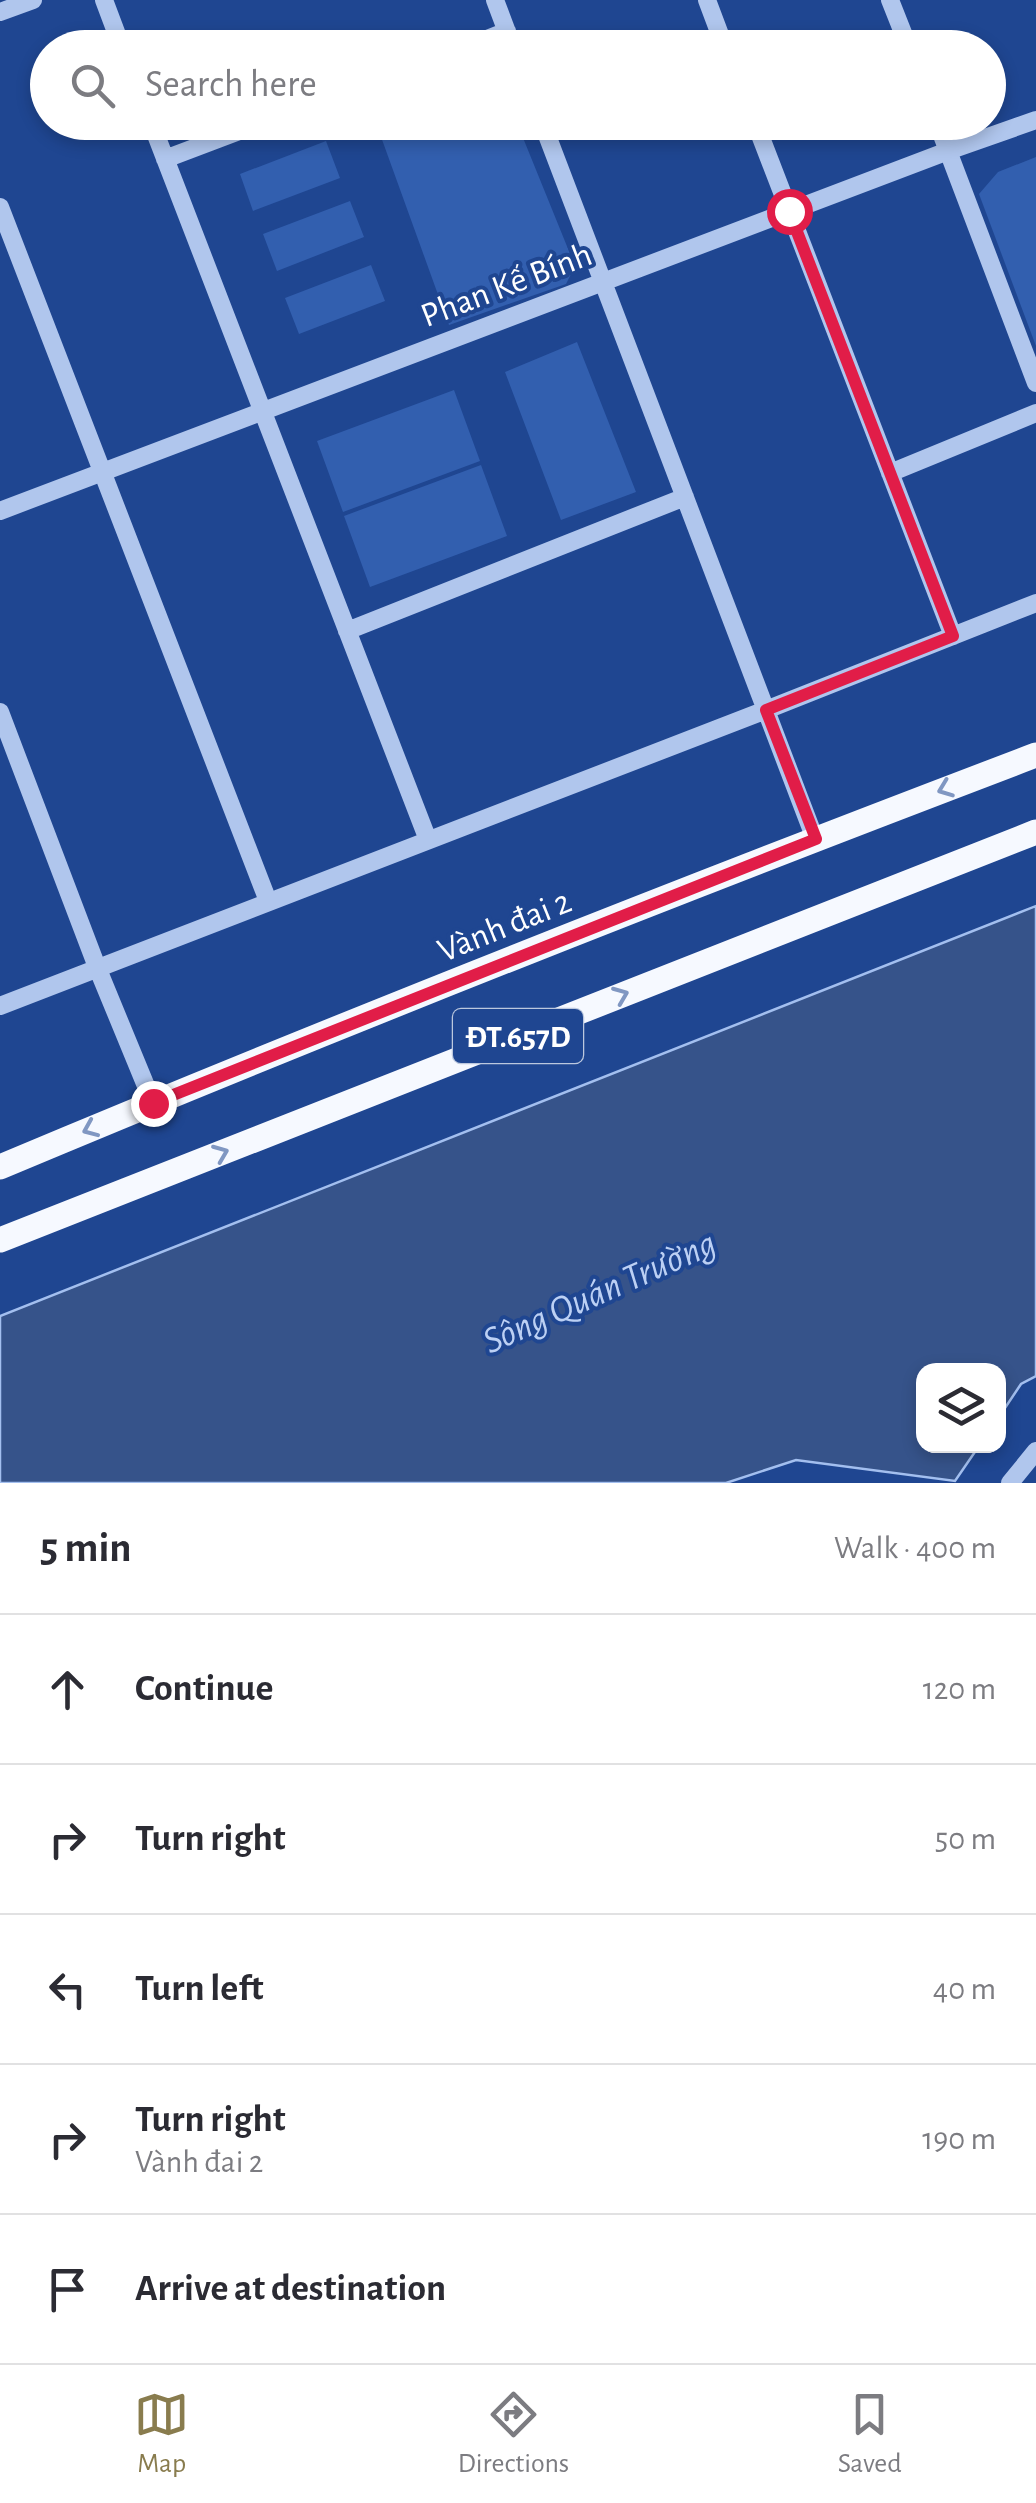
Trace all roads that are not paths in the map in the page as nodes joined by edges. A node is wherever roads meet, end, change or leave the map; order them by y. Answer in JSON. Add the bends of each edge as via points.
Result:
{"nodes":[{"id":1,"x":33,"y":0,"type":"edge"},
{"id":2,"x":104,"y":0,"type":"edge"},
{"id":3,"x":495,"y":0,"type":"edge"},
{"id":4,"x":707,"y":0,"type":"edge"},
{"id":5,"x":890,"y":0,"type":"edge"},
{"id":6,"x":0,"y":12,"type":"edge"},
{"id":7,"x":115,"y":30,"type":"edge"},
{"id":8,"x":507,"y":30,"type":"edge"},
{"id":9,"x":719,"y":30,"type":"edge"},
{"id":10,"x":901,"y":30,"type":"edge"},
{"id":11,"x":1036,"y":120,"type":"edge"},
{"id":12,"x":1006,"y":131,"type":"edge"},
{"id":13,"x":158,"y":140,"type":"edge"},
{"id":14,"x":215,"y":140,"type":"edge"},
{"id":15,"x":549,"y":140,"type":"edge"},
{"id":16,"x":761,"y":140,"type":"edge"},
{"id":17,"x":944,"y":140,"type":"edge"},
{"id":18,"x":979,"y":140,"type":"edge"},
{"id":19,"x":948,"y":151,"type":"junction"},
{"id":20,"x":165,"y":159,"type":"junction"},
{"id":21,"x":0,"y":207,"type":"edge"},
{"id":22,"x":789,"y":211,"type":"junction"},
{"id":23,"x":603,"y":282,"type":"junction"},
{"id":24,"x":1036,"y":383,"type":"edge"},
{"id":25,"x":263,"y":412,"type":"junction"},
{"id":26,"x":1036,"y":413,"type":"edge"},
{"id":27,"x":101,"y":473,"type":"junction"},
{"id":28,"x":890,"y":473,"type":"junction"},
{"id":29,"x":685,"y":497,"type":"junction"},
{"id":30,"x":0,"y":512,"type":"edge"},
{"id":31,"x":1036,"y":603,"type":"edge"},
{"id":32,"x":347,"y":631,"type":"junction"},
{"id":33,"x":953,"y":636,"type":"junction"},
{"id":34,"x":766,"y":710,"type":"junction"},
{"id":35,"x":0,"y":712,"type":"edge"},
{"id":36,"x":1036,"y":755,"type":"edge"},
{"id":37,"x":1036,"y":832,"type":"edge"},
{"id":38,"x":816,"y":839,"type":"junction"},
{"id":39,"x":428,"y":840,"type":"junction"},
{"id":40,"x":268,"y":902,"type":"junction"},
{"id":41,"x":97,"y":967,"type":"junction"},
{"id":42,"x":0,"y":1006,"type":"edge"},
{"id":43,"x":153,"y":1103,"type":"junction"},
{"id":44,"x":0,"y":1167,"type":"edge"},
{"id":45,"x":0,"y":1240,"type":"edge"},
{"id":46,"x":1036,"y":1450,"type":"edge"},
{"id":47,"x":1010,"y":1483,"type":"edge"}],
"edges":[{"from":1,"to":6,"type":"street"},
{"from":2,"to":7,"type":"street"},
{"from":3,"to":8,"type":"street"},
{"from":4,"to":9,"type":"street"},
{"from":5,"to":10,"type":"street"},
{"from":11,"to":12,"type":"street","name":"Phan Kế Bính"},
{"from":13,"to":20,"type":"street"},
{"from":14,"to":20,"type":"street"},
{"from":15,"to":23,"type":"street"},
{"from":16,"to":22,"type":"street"},
{"from":17,"to":19,"type":"street"},
{"from":18,"to":19,"type":"street","name":"Phan Kế Bính"},
{"from":19,"to":22,"type":"street","name":"Phan Kế Bính"},
{"from":19,"to":24,"type":"street"},
{"from":20,"to":25,"type":"street"},
{"from":21,"to":27,"type":"street"},
{"from":22,"to":23,"type":"street","name":"Phan Kế Bính"},
{"from":22,"to":28,"type":"street"},
{"from":23,"to":25,"type":"street","name":"Phan Kế Bính"},
{"from":23,"to":29,"type":"street"},
{"from":25,"to":27,"type":"street","name":"Phan Kế Bính"},
{"from":25,"to":32,"type":"street"},
{"from":26,"to":28,"type":"street"},
{"from":27,"to":30,"type":"street","name":"Phan Kế Bính"},
{"from":27,"to":40,"type":"street"},
{"from":28,"to":33,"type":"street"},
{"from":29,"to":32,"type":"street"},
{"from":29,"to":34,"type":"street"},
{"from":31,"to":33,"type":"street"},
{"from":32,"to":39,"type":"street"},
{"from":33,"to":34,"type":"street"},
{"from":34,"to":38,"type":"street"},
{"from":34,"to":39,"type":"street"},
{"from":35,"to":41,"type":"street"},
{"from":36,"to":38,"type":"main road","name":"Vành đai 2","number":"ĐT.657D","one_way":true},
{"from":45,"to":37,"type":"main road","number":"ĐT.657D","one_way":true},
{"from":38,"to":43,"type":"main road","name":"Vành đai 2","number":"ĐT.657D"},
{"from":39,"to":40,"type":"street"},
{"from":40,"to":41,"type":"street"},
{"from":41,"to":42,"type":"street"},
{"from":41,"to":43,"type":"street"},
{"from":43,"to":44,"type":"main road","name":"Vành đai 2","number":"ĐT.657D","one_way":true},
{"from":46,"to":47,"type":"street"}]}
